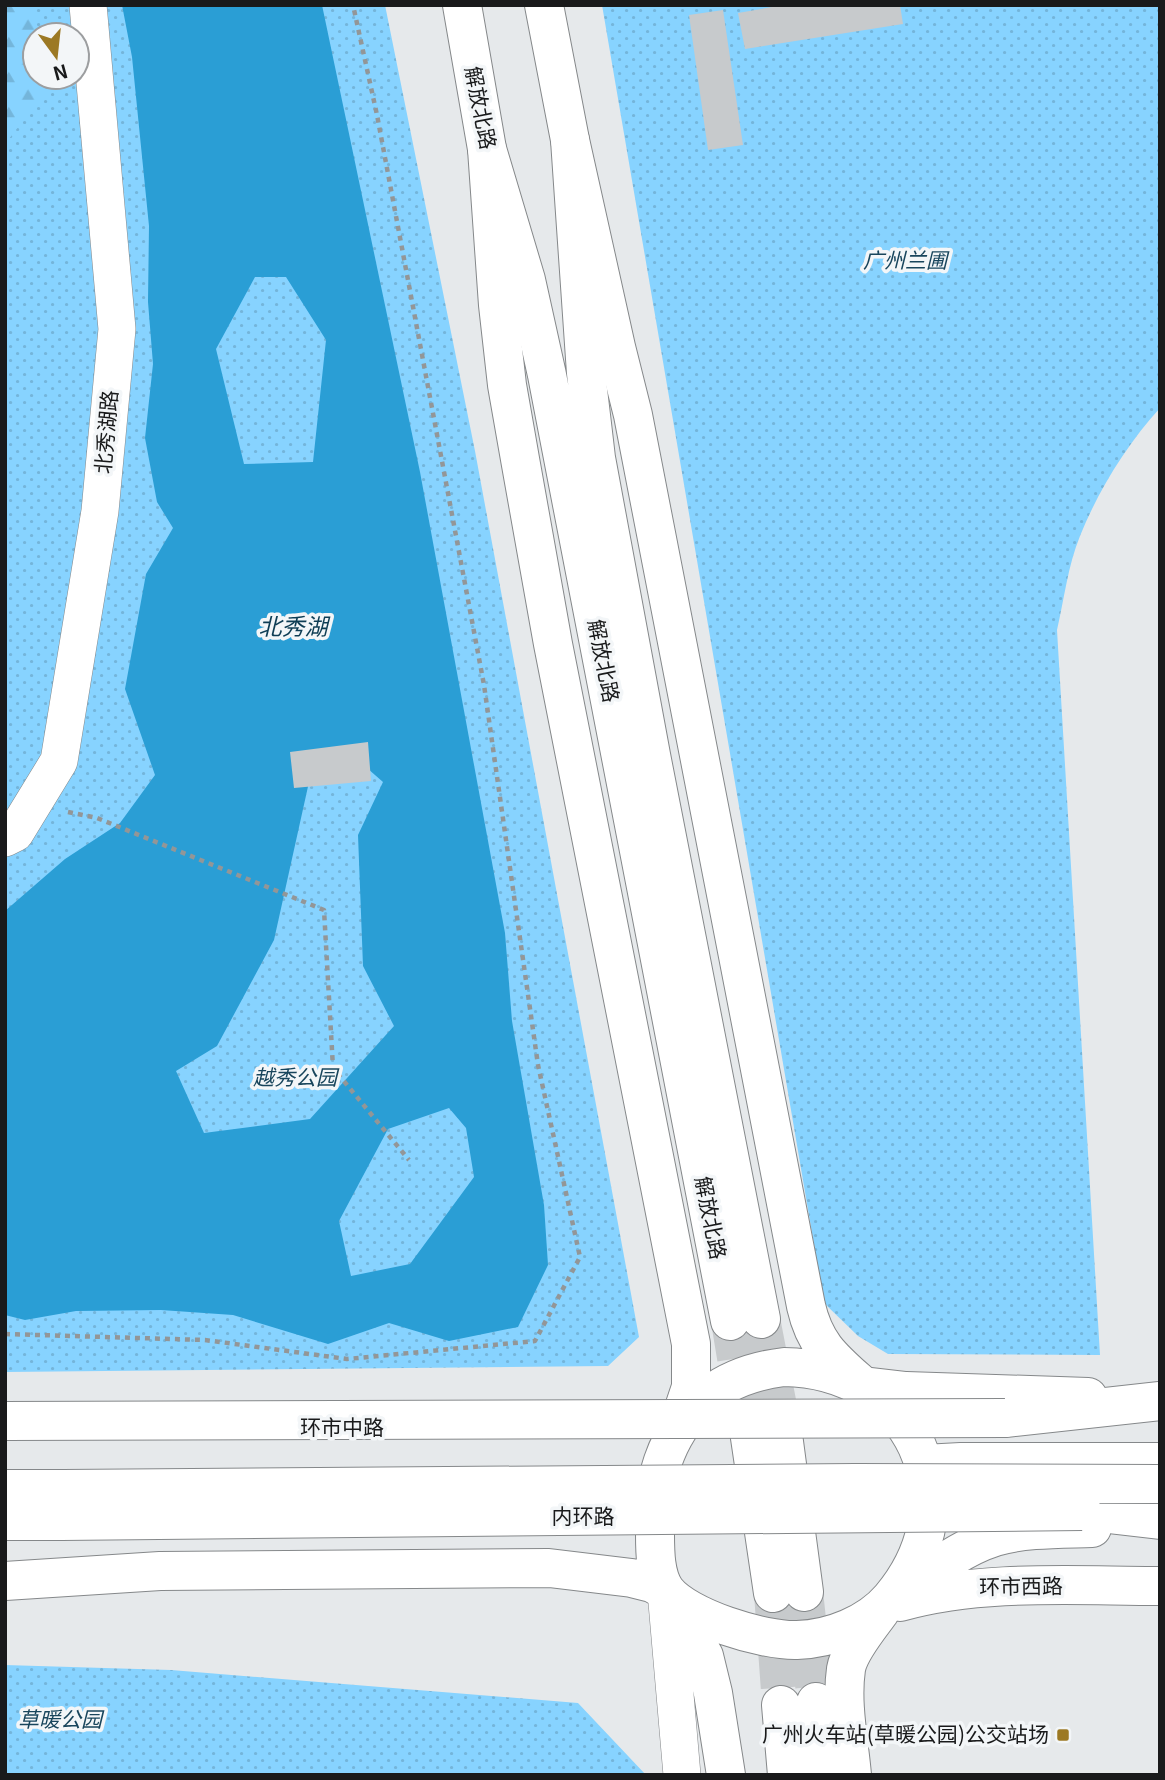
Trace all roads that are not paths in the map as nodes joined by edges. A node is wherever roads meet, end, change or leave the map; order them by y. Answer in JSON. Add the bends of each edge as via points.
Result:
{"nodes":[{"id":1,"x":88,"y":5,"type":"edge"},
{"id":2,"x":462,"y":5,"type":"edge"},
{"id":3,"x":544,"y":5,"type":"edge"},
{"id":4,"x":570,"y":140,"type":"junction"},
{"id":5,"x":487,"y":149,"type":"junction"},
{"id":6,"x":5,"y":838,"type":"edge"},
{"id":7,"x":863,"y":1386,"type":"junction"},
{"id":8,"x":1160,"y":1400,"type":"edge"},
{"id":9,"x":1005,"y":1418,"type":"junction"},
{"id":10,"x":1160,"y":1419,"type":"edge"},
{"id":11,"x":5,"y":1424,"type":"edge"},
{"id":12,"x":678,"y":1426,"type":"junction"},
{"id":13,"x":765,"y":1429,"type":"tunnel mouth"},
{"id":14,"x":1075,"y":1462,"type":"junction"},
{"id":15,"x":1160,"y":1462,"type":"edge"},
{"id":16,"x":924,"y":1464,"type":"junction"},
{"id":17,"x":1160,"y":1484,"type":"edge"},
{"id":18,"x":5,"y":1489,"type":"edge"},
{"id":19,"x":62,"y":1505,"type":"junction"},
{"id":20,"x":1160,"y":1508,"type":"edge"},
{"id":21,"x":1082,"y":1511,"type":"junction"},
{"id":22,"x":1160,"y":1520,"type":"edge"},
{"id":23,"x":5,"y":1521,"type":"edge"},
{"id":24,"x":1160,"y":1526,"type":"edge"},
{"id":25,"x":1030,"y":1532,"type":"junction"},
{"id":26,"x":5,"y":1569,"type":"edge"},
{"id":27,"x":160,"y":1571,"type":"junction"},
{"id":28,"x":5,"y":1581,"type":"edge"},
{"id":29,"x":1142,"y":1586,"type":"edge"},
{"id":30,"x":666,"y":1591,"type":"junction"},
{"id":31,"x":789,"y":1592,"type":"tunnel mouth"},
{"id":32,"x":884,"y":1606,"type":"junction"},
{"id":33,"x":682,"y":1775,"type":"edge"},
{"id":34,"x":726,"y":1775,"type":"edge"},
{"id":35,"x":787,"y":1775,"type":"edge"},
{"id":36,"x":820,"y":1775,"type":"edge"},
{"id":37,"x":852,"y":1775,"type":"edge"}],
"edges":[{"from":1,"to":6,"type":"street","name":"北秀湖路","via":[[117,329],[100,511],[59,761],[15,833]]},
{"from":2,"to":5,"type":"main road","name":"解放北路"},
{"from":3,"to":4,"type":"main road","name":"解放北路"},
{"from":4,"to":5,"type":"main road","name":"解放北路","via":[[596,458],[649,742],[746,1320],[526,280]]},
{"from":4,"to":7,"type":"main road","via":[[636,428],[806,1306],[824,1349]]},
{"from":5,"to":12,"type":"main road","via":[[507,385],[553,644],[691,1344],[691,1387]]},
{"from":7,"to":8,"type":"main road"},
{"from":7,"to":12,"type":"main road","via":[[819,1369],[766,1369],[716,1389]]},
{"from":7,"to":16,"type":"main road","via":[[897,1415]]},
{"from":8,"to":9,"type":"main road"},
{"from":9,"to":10,"type":"main road"},
{"from":9,"to":11,"type":"main road","bridge":true},
{"from":11,"to":12,"type":"main road","name":"环市中路"},
{"from":12,"to":30,"type":"main road","via":[[655,1490],[655,1553]]},
{"from":13,"to":31,"type":"main road"},
{"from":14,"to":15,"type":"main road"},
{"from":14,"to":16,"type":"main road"},
{"from":14,"to":25,"type":"main road","via":[[1037,1505]]},
{"from":16,"to":32,"type":"main road","via":[[930,1503],[923,1544],[908,1576]]},
{"from":17,"to":19,"type":"main road","bridge":true,"via":[[800,1483]]},
{"from":18,"to":19,"type":"main road"},
{"from":19,"to":21,"type":"main road","name":"内环路","bridge":true},
{"from":19,"to":23,"type":"main road","name":"内环路"},
{"from":20,"to":21,"type":"main road","name":"内环路"},
{"from":21,"to":22,"type":"main road"},
{"from":24,"to":25,"type":"main road"},
{"from":25,"to":29,"type":"main road","via":[[1033,1547],[1046,1562],[1070,1573]]},
{"from":25,"to":32,"type":"main road","via":[[996,1537],[968,1548]]},
{"from":26,"to":27,"type":"main road"},
{"from":27,"to":28,"type":"main road"},
{"from":27,"to":30,"type":"main road","via":[[549,1568],[632,1578]]},
{"from":29,"to":32,"type":"main road","name":"环市西路","via":[[966,1588]]},
{"from":30,"to":32,"type":"main road","via":[[682,1605],[727,1627],[778,1640],[839,1632]]},
{"from":30,"to":33,"type":"street"},
{"from":30,"to":34,"type":"main road","via":[[704,1656]]},
{"from":32,"to":37,"type":"main road","via":[[846,1667]]},
{"from":35,"to":36,"type":"main road","via":[[799,1704]]}]}
